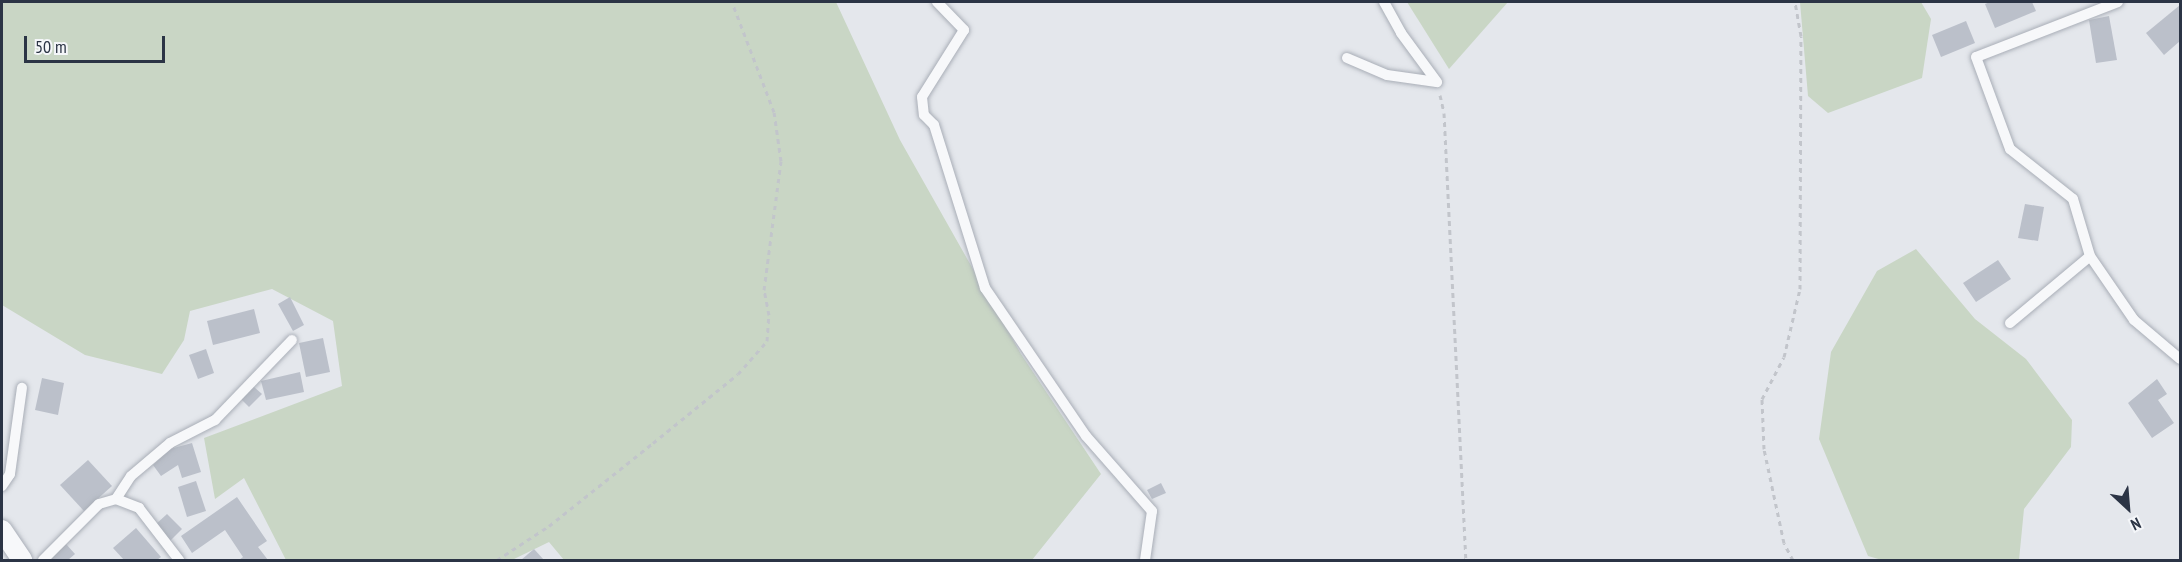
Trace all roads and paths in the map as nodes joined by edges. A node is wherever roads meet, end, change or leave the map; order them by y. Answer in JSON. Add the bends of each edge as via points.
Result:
{"nodes":[{"id":1,"x":732,"y":2,"type":"edge"},
{"id":2,"x":937,"y":2,"type":"edge"},
{"id":3,"x":1384,"y":2,"type":"edge"},
{"id":4,"x":1795,"y":2,"type":"edge"},
{"id":5,"x":2118,"y":2,"type":"edge"},
{"id":6,"x":1347,"y":58,"type":"dead end"},
{"id":7,"x":1437,"y":82,"type":"junction"},
{"id":8,"x":2090,"y":256,"type":"junction"},
{"id":9,"x":2010,"y":322,"type":"dead end"},
{"id":10,"x":292,"y":340,"type":"dead end"},
{"id":11,"x":2181,"y":359,"type":"edge"},
{"id":12,"x":22,"y":388,"type":"dead end"},
{"id":13,"x":2,"y":486,"type":"edge"},
{"id":14,"x":116,"y":499,"type":"junction"},
{"id":15,"x":2,"y":530,"type":"edge"},
{"id":16,"x":22,"y":561,"type":"edge"},
{"id":17,"x":43,"y":561,"type":"edge"},
{"id":18,"x":178,"y":561,"type":"edge"},
{"id":19,"x":497,"y":561,"type":"edge"},
{"id":20,"x":1145,"y":561,"type":"edge"},
{"id":21,"x":1466,"y":561,"type":"edge"},
{"id":22,"x":1793,"y":561,"type":"edge"}],
"edges":[{"from":1,"to":19,"type":"path","via":[[774,112],[781,161],[764,290],[769,315],[767,341],[738,374],[549,526]]},
{"from":2,"to":20,"type":"lane","via":[[964,30],[922,97],[924,115],[934,125],[985,288],[1086,436],[1152,511]]},
{"from":3,"to":7,"type":"lane"},
{"from":4,"to":22,"type":"path","via":[[1801,36],[1800,289],[1784,357],[1762,399],[1764,449],[1785,543]]},
{"from":5,"to":8,"type":"lane","via":[[1976,57],[2010,148],[2073,199]]},
{"from":6,"to":7,"type":"lane","via":[[1387,75]]},
{"from":7,"to":21,"type":"path","via":[[1444,113]]},
{"from":8,"to":9,"type":"lane"},
{"from":8,"to":11,"type":"lane","via":[[2134,320]]},
{"from":10,"to":14,"type":"lane","via":[[215,420],[170,443],[131,476]]},
{"from":12,"to":13,"type":"lane","via":[[10,474]]},
{"from":14,"to":17,"type":"lane","via":[[99,504]]},
{"from":14,"to":18,"type":"lane","via":[[139,508]]},
{"from":15,"to":16,"type":"street"}]}
